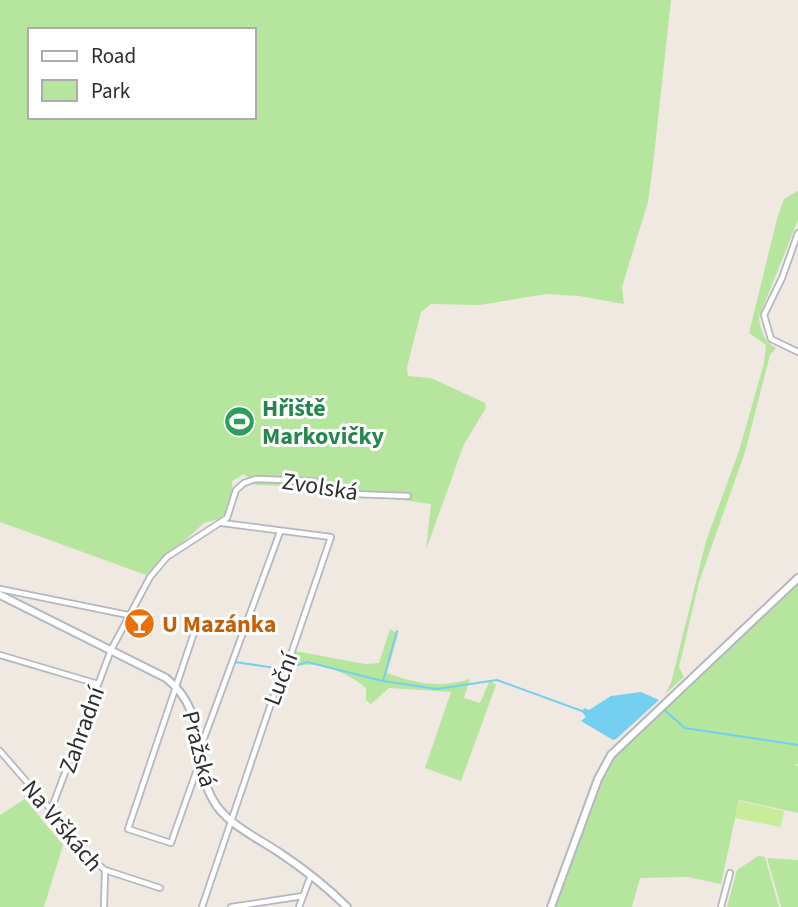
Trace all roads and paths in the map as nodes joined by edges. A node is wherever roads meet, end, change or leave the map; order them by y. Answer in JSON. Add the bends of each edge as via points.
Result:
{"nodes":[{"id":1,"x":798,"y":233,"type":"edge"},
{"id":2,"x":798,"y":352,"type":"edge"},
{"id":3,"x":408,"y":496,"type":"dead end"},
{"id":4,"x":221,"y":522,"type":"junction"},
{"id":5,"x":280,"y":532,"type":"junction"},
{"id":6,"x":798,"y":578,"type":"edge"},
{"id":7,"x":0,"y":589,"type":"edge"},
{"id":8,"x":0,"y":595,"type":"edge"},
{"id":9,"x":128,"y":615,"type":"junction"},
{"id":10,"x":196,"y":627,"type":"dead end"},
{"id":11,"x":111,"y":650,"type":"junction"},
{"id":12,"x":0,"y":655,"type":"edge"},
{"id":13,"x":98,"y":684,"type":"junction"},
{"id":14,"x":177,"y":687,"type":"junction"},
{"id":15,"x":0,"y":751,"type":"edge"},
{"id":16,"x":200,"y":755,"type":"junction"},
{"id":17,"x":51,"y":810,"type":"junction"},
{"id":18,"x":230,"y":820,"type":"junction"},
{"id":19,"x":105,"y":870,"type":"junction"},
{"id":20,"x":730,"y":873,"type":"dead end"},
{"id":21,"x":311,"y":875,"type":"junction"},
{"id":22,"x":160,"y":888,"type":"dead end"},
{"id":23,"x":303,"y":896,"type":"junction"},
{"id":24,"x":104,"y":907,"type":"edge"},
{"id":25,"x":202,"y":907,"type":"edge"},
{"id":26,"x":232,"y":907,"type":"edge"},
{"id":27,"x":299,"y":907,"type":"edge"},
{"id":28,"x":347,"y":907,"type":"edge"},
{"id":29,"x":551,"y":907,"type":"edge"},
{"id":30,"x":721,"y":907,"type":"edge"}],
"edges":[{"from":1,"to":2,"type":"street","via":[[764,315],[771,339]]},
{"from":3,"to":4,"type":"street","name":"Zvolská","via":[[354,494],[313,481],[256,479],[236,490],[227,518]]},
{"from":4,"to":5,"type":"street"},
{"from":4,"to":9,"type":"street","via":[[167,557]]},
{"from":5,"to":16,"type":"street"},
{"from":5,"to":18,"type":"street","name":"Luční","via":[[331,537]]},
{"from":6,"to":29,"type":"street","via":[[611,755]]},
{"from":7,"to":9,"type":"street"},
{"from":8,"to":11,"type":"street","name":"Pražská"},
{"from":9,"to":11,"type":"street"},
{"from":10,"to":14,"type":"street"},
{"from":11,"to":13,"type":"street","name":"Zahradní"},
{"from":11,"to":14,"type":"street","name":"Pražská"},
{"from":12,"to":13,"type":"street"},
{"from":13,"to":17,"type":"street","name":"Zahradní"},
{"from":14,"to":16,"type":"street","name":"Pražská","via":[[196,717]]},
{"from":14,"to":16,"type":"street","via":[[128,829],[171,843]]},
{"from":15,"to":17,"type":"street","name":"Na Vrškách"},
{"from":16,"to":18,"type":"street","name":"Pražská","via":[[212,798]]},
{"from":17,"to":19,"type":"street","name":"Na Vrškách","via":[[72,843]]},
{"from":18,"to":21,"type":"street","name":"Pražská"},
{"from":18,"to":25,"type":"street","name":"Luční"},
{"from":19,"to":22,"type":"street"},
{"from":19,"to":24,"type":"street","name":"Na Vrškách"},
{"from":20,"to":30,"type":"street"},
{"from":21,"to":23,"type":"street"},
{"from":21,"to":28,"type":"street","name":"Pražská"},
{"from":23,"to":26,"type":"street"},
{"from":23,"to":27,"type":"street"}]}
